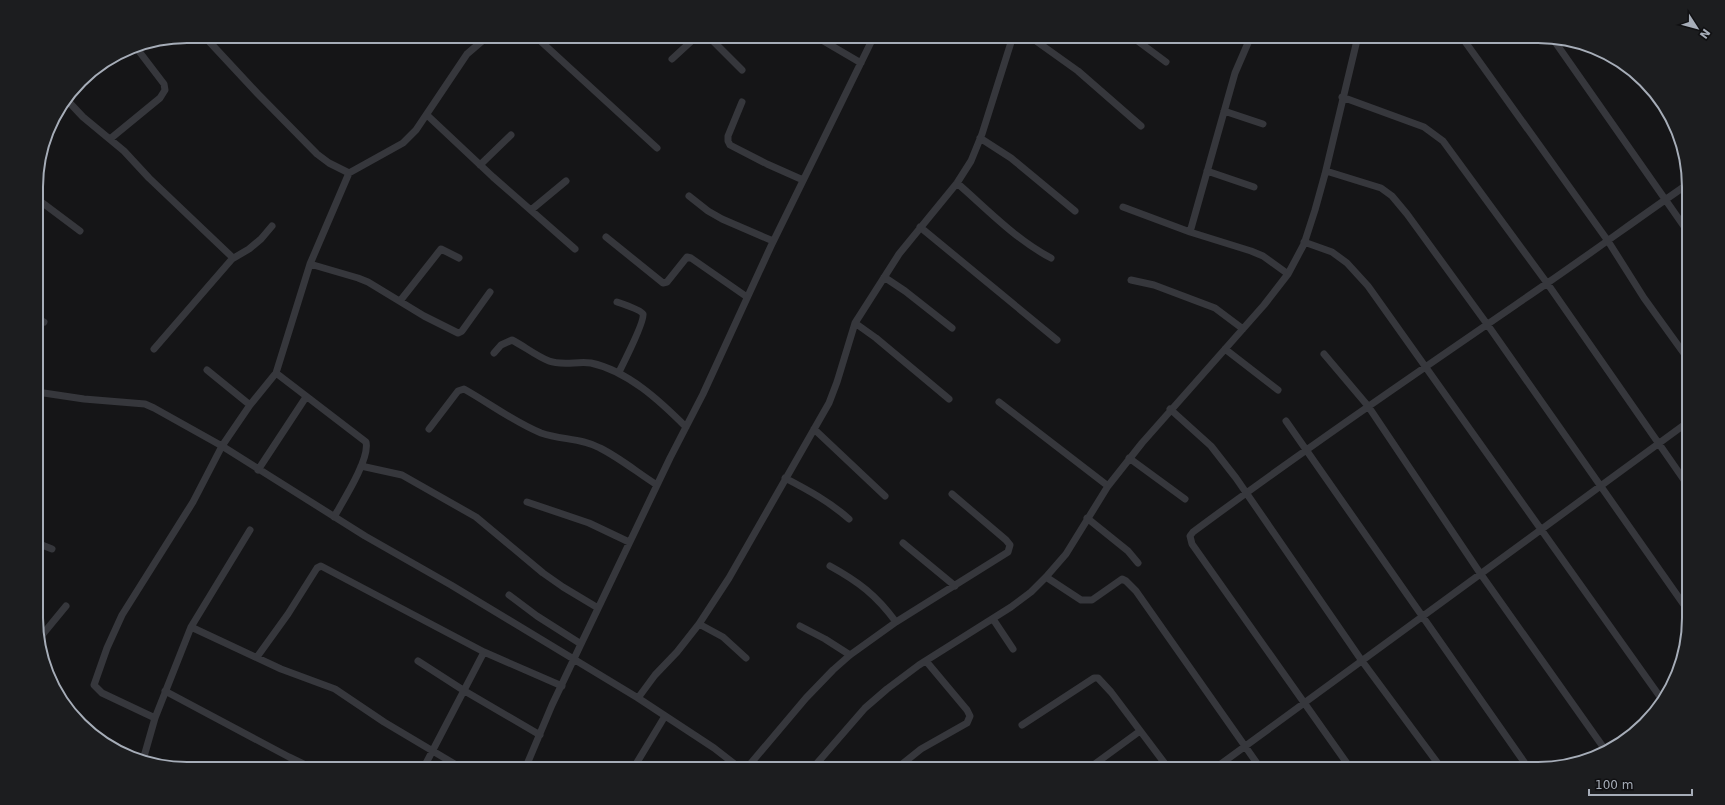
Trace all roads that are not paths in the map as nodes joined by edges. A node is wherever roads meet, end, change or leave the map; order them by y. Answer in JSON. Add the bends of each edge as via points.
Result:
{"nodes":[{"id":1,"x":211,"y":43,"type":"edge"},
{"id":2,"x":480,"y":43,"type":"edge"},
{"id":3,"x":543,"y":43,"type":"edge"},
{"id":4,"x":690,"y":43,"type":"edge"},
{"id":5,"x":715,"y":43,"type":"edge"},
{"id":6,"x":827,"y":43,"type":"edge"},
{"id":7,"x":871,"y":43,"type":"edge"},
{"id":8,"x":1011,"y":43,"type":"edge"},
{"id":9,"x":1039,"y":43,"type":"edge"},
{"id":10,"x":1140,"y":43,"type":"edge"},
{"id":11,"x":1248,"y":43,"type":"edge"},
{"id":12,"x":1356,"y":43,"type":"edge"},
{"id":13,"x":1466,"y":43,"type":"edge"},
{"id":14,"x":1556,"y":44,"type":"edge"},
{"id":15,"x":139,"y":52,"type":"edge"},
{"id":16,"x":672,"y":60,"type":"dead end"},
{"id":17,"x":1166,"y":62,"type":"dead end"},
{"id":18,"x":861,"y":63,"type":"junction"},
{"id":19,"x":742,"y":70,"type":"dead end"},
{"id":20,"x":1342,"y":97,"type":"junction"},
{"id":21,"x":742,"y":102,"type":"dead end"},
{"id":22,"x":70,"y":103,"type":"edge"},
{"id":23,"x":1224,"y":112,"type":"junction"},
{"id":24,"x":427,"y":115,"type":"junction"},
{"id":25,"x":1263,"y":124,"type":"dead end"},
{"id":26,"x":1141,"y":126,"type":"dead end"},
{"id":27,"x":511,"y":135,"type":"dead end"},
{"id":28,"x":980,"y":138,"type":"junction"},
{"id":29,"x":110,"y":139,"type":"junction"},
{"id":30,"x":657,"y":148,"type":"dead end"},
{"id":31,"x":480,"y":165,"type":"junction"},
{"id":32,"x":1207,"y":171,"type":"junction"},
{"id":33,"x":1326,"y":171,"type":"junction"},
{"id":34,"x":349,"y":173,"type":"junction"},
{"id":35,"x":803,"y":180,"type":"junction"},
{"id":36,"x":566,"y":181,"type":"dead end"},
{"id":37,"x":957,"y":183,"type":"junction"},
{"id":38,"x":1254,"y":187,"type":"dead end"},
{"id":39,"x":1682,"y":188,"type":"edge"},
{"id":40,"x":689,"y":196,"type":"dead end"},
{"id":41,"x":1665,"y":200,"type":"junction"},
{"id":42,"x":43,"y":203,"type":"edge"},
{"id":43,"x":1124,"y":207,"type":"dead end"},
{"id":44,"x":531,"y":210,"type":"junction"},
{"id":45,"x":1075,"y":211,"type":"dead end"},
{"id":46,"x":1682,"y":224,"type":"edge"},
{"id":47,"x":272,"y":226,"type":"dead end"},
{"id":48,"x":920,"y":227,"type":"junction"},
{"id":49,"x":80,"y":231,"type":"dead end"},
{"id":50,"x":1190,"y":232,"type":"junction"},
{"id":51,"x":606,"y":237,"type":"dead end"},
{"id":52,"x":773,"y":241,"type":"junction"},
{"id":53,"x":1608,"y":241,"type":"junction"},
{"id":54,"x":1304,"y":242,"type":"junction"},
{"id":55,"x":575,"y":249,"type":"dead end"},
{"id":56,"x":459,"y":258,"type":"dead end"},
{"id":57,"x":1051,"y":258,"type":"dead end"},
{"id":58,"x":232,"y":259,"type":"junction"},
{"id":59,"x":310,"y":264,"type":"junction"},
{"id":60,"x":1288,"y":274,"type":"junction"},
{"id":61,"x":884,"y":277,"type":"junction"},
{"id":62,"x":1132,"y":280,"type":"dead end"},
{"id":63,"x":1547,"y":283,"type":"junction"},
{"id":64,"x":490,"y":292,"type":"dead end"},
{"id":65,"x":747,"y":297,"type":"junction"},
{"id":66,"x":400,"y":301,"type":"junction"},
{"id":67,"x":618,"y":302,"type":"dead end"},
{"id":68,"x":855,"y":323,"type":"junction"},
{"id":69,"x":1487,"y":324,"type":"junction"},
{"id":70,"x":952,"y":328,"type":"dead end"},
{"id":71,"x":1243,"y":329,"type":"junction"},
{"id":72,"x":1057,"y":340,"type":"dead end"},
{"id":73,"x":1225,"y":348,"type":"junction"},
{"id":74,"x":154,"y":349,"type":"dead end"},
{"id":75,"x":1682,"y":351,"type":"edge"},
{"id":76,"x":494,"y":353,"type":"dead end"},
{"id":77,"x":1324,"y":354,"type":"dead end"},
{"id":78,"x":1426,"y":366,"type":"junction"},
{"id":79,"x":207,"y":370,"type":"dead end"},
{"id":80,"x":619,"y":372,"type":"junction"},
{"id":81,"x":276,"y":373,"type":"junction"},
{"id":82,"x":1278,"y":390,"type":"dead end"},
{"id":83,"x":43,"y":393,"type":"edge"},
{"id":84,"x":306,"y":397,"type":"junction"},
{"id":85,"x":949,"y":399,"type":"dead end"},
{"id":86,"x":999,"y":402,"type":"dead end"},
{"id":87,"x":250,"y":405,"type":"junction"},
{"id":88,"x":1368,"y":406,"type":"junction"},
{"id":89,"x":1170,"y":409,"type":"junction"},
{"id":90,"x":1286,"y":421,"type":"dead end"},
{"id":91,"x":1682,"y":426,"type":"edge"},
{"id":92,"x":686,"y":427,"type":"junction"},
{"id":93,"x":429,"y":429,"type":"dead end"},
{"id":94,"x":814,"y":429,"type":"junction"},
{"id":95,"x":1658,"y":444,"type":"junction"},
{"id":96,"x":222,"y":446,"type":"junction"},
{"id":97,"x":1306,"y":451,"type":"junction"},
{"id":98,"x":1129,"y":458,"type":"junction"},
{"id":99,"x":361,"y":466,"type":"junction"},
{"id":100,"x":258,"y":470,"type":"junction"},
{"id":101,"x":1682,"y":477,"type":"edge"},
{"id":102,"x":785,"y":478,"type":"junction"},
{"id":103,"x":657,"y":485,"type":"junction"},
{"id":104,"x":1108,"y":486,"type":"junction"},
{"id":105,"x":1600,"y":487,"type":"junction"},
{"id":106,"x":1246,"y":493,"type":"junction"},
{"id":107,"x":952,"y":494,"type":"dead end"},
{"id":108,"x":885,"y":496,"type":"dead end"},
{"id":109,"x":1185,"y":500,"type":"dead end"},
{"id":110,"x":527,"y":502,"type":"dead end"},
{"id":111,"x":334,"y":517,"type":"junction"},
{"id":112,"x":1088,"y":518,"type":"junction"},
{"id":113,"x":849,"y":519,"type":"dead end"},
{"id":114,"x":250,"y":530,"type":"dead end"},
{"id":115,"x":1541,"y":530,"type":"junction"},
{"id":116,"x":629,"y":542,"type":"junction"},
{"id":117,"x":903,"y":543,"type":"dead end"},
{"id":118,"x":43,"y":545,"type":"edge"},
{"id":119,"x":52,"y":549,"type":"dead end"},
{"id":120,"x":1138,"y":563,"type":"dead end"},
{"id":121,"x":830,"y":566,"type":"dead end"},
{"id":122,"x":1480,"y":573,"type":"junction"},
{"id":123,"x":1046,"y":577,"type":"junction"},
{"id":124,"x":955,"y":586,"type":"junction"},
{"id":125,"x":509,"y":595,"type":"dead end"},
{"id":126,"x":1682,"y":602,"type":"edge"},
{"id":127,"x":66,"y":606,"type":"dead end"},
{"id":128,"x":598,"y":608,"type":"junction"},
{"id":129,"x":1422,"y":616,"type":"junction"},
{"id":130,"x":993,"y":619,"type":"junction"},
{"id":131,"x":896,"y":622,"type":"junction"},
{"id":132,"x":699,"y":624,"type":"junction"},
{"id":133,"x":800,"y":626,"type":"dead end"},
{"id":134,"x":191,"y":627,"type":"junction"},
{"id":135,"x":44,"y":633,"type":"edge"},
{"id":136,"x":581,"y":644,"type":"junction"},
{"id":137,"x":1013,"y":649,"type":"dead end"},
{"id":138,"x":484,"y":652,"type":"junction"},
{"id":139,"x":850,"y":656,"type":"junction"},
{"id":140,"x":257,"y":658,"type":"junction"},
{"id":141,"x":746,"y":658,"type":"dead end"},
{"id":142,"x":574,"y":660,"type":"junction"},
{"id":143,"x":418,"y":661,"type":"dead end"},
{"id":144,"x":926,"y":661,"type":"junction"},
{"id":145,"x":1362,"y":661,"type":"junction"},
{"id":146,"x":562,"y":686,"type":"junction"},
{"id":147,"x":463,"y":690,"type":"junction"},
{"id":148,"x":165,"y":691,"type":"junction"},
{"id":149,"x":1659,"y":696,"type":"edge"},
{"id":150,"x":638,"y":698,"type":"junction"},
{"id":151,"x":1304,"y":702,"type":"junction"},
{"id":152,"x":664,"y":716,"type":"junction"},
{"id":153,"x":155,"y":718,"type":"junction"},
{"id":154,"x":1022,"y":725,"type":"dead end"},
{"id":155,"x":1140,"y":731,"type":"junction"},
{"id":156,"x":540,"y":735,"type":"junction"},
{"id":157,"x":1245,"y":745,"type":"junction"},
{"id":158,"x":1603,"y":747,"type":"edge"},
{"id":159,"x":432,"y":751,"type":"junction"},
{"id":160,"x":145,"y":755,"type":"edge"},
{"id":161,"x":299,"y":762,"type":"edge"},
{"id":162,"x":426,"y":762,"type":"edge"},
{"id":163,"x":451,"y":762,"type":"edge"},
{"id":164,"x":528,"y":762,"type":"edge"},
{"id":165,"x":637,"y":762,"type":"edge"},
{"id":166,"x":732,"y":762,"type":"edge"},
{"id":167,"x":752,"y":762,"type":"edge"},
{"id":168,"x":818,"y":762,"type":"edge"},
{"id":169,"x":905,"y":762,"type":"edge"},
{"id":170,"x":1098,"y":762,"type":"edge"},
{"id":171,"x":1164,"y":762,"type":"edge"},
{"id":172,"x":1223,"y":762,"type":"edge"},
{"id":173,"x":1257,"y":762,"type":"edge"},
{"id":174,"x":1346,"y":762,"type":"edge"},
{"id":175,"x":1437,"y":762,"type":"edge"},
{"id":176,"x":1524,"y":762,"type":"edge"}],
"edges":[{"from":1,"to":34,"type":"street","via":[[312,149],[329,163]]},
{"from":2,"to":24,"type":"street","via":[[467,54]]},
{"from":3,"to":30,"type":"street"},
{"from":4,"to":16,"type":"street"},
{"from":5,"to":19,"type":"street"},
{"from":6,"to":18,"type":"street"},
{"from":7,"to":18,"type":"street"},
{"from":8,"to":28,"type":"street"},
{"from":9,"to":26,"type":"street","via":[[1078,71]]},
{"from":10,"to":17,"type":"street"},
{"from":11,"to":23,"type":"street","via":[[1235,73]]},
{"from":12,"to":20,"type":"street"},
{"from":13,"to":53,"type":"street"},
{"from":14,"to":41,"type":"street"},
{"from":15,"to":29,"type":"street","via":[[164,84],[165,90],[160,98]]},
{"from":18,"to":35,"type":"street"},
{"from":20,"to":33,"type":"street"},
{"from":20,"to":63,"type":"street","via":[[1424,127],[1443,141]]},
{"from":21,"to":35,"type":"street","via":[[728,136],[730,145]]},
{"from":22,"to":29,"type":"street"},
{"from":23,"to":25,"type":"street"},
{"from":23,"to":32,"type":"street"},
{"from":24,"to":31,"type":"street"},
{"from":24,"to":34,"type":"street","via":[[403,143]]},
{"from":27,"to":31,"type":"street"},
{"from":28,"to":37,"type":"street","via":[[971,161]]},
{"from":28,"to":45,"type":"street","via":[[1010,158]]},
{"from":29,"to":58,"type":"street"},
{"from":31,"to":44,"type":"street"},
{"from":32,"to":38,"type":"street"},
{"from":32,"to":50,"type":"street"},
{"from":33,"to":54,"type":"street"},
{"from":33,"to":69,"type":"street","via":[[1381,188],[1392,196]]},
{"from":34,"to":59,"type":"street"},
{"from":35,"to":52,"type":"street"},
{"from":36,"to":44,"type":"street"},
{"from":37,"to":48,"type":"street"},
{"from":37,"to":57,"type":"street","via":[[1018,237]]},
{"from":39,"to":41,"type":"street"},
{"from":40,"to":52,"type":"street","via":[[722,219]]},
{"from":41,"to":46,"type":"street"},
{"from":41,"to":53,"type":"street"},
{"from":42,"to":49,"type":"street"},
{"from":43,"to":50,"type":"street"},
{"from":44,"to":55,"type":"street"},
{"from":47,"to":58,"type":"street","via":[[249,249]]},
{"from":48,"to":61,"type":"street"},
{"from":48,"to":72,"type":"street"},
{"from":50,"to":60,"type":"street","via":[[1263,256]]},
{"from":51,"to":65,"type":"street","via":[[663,283],[667,282],[687,257]]},
{"from":52,"to":65,"type":"street"},
{"from":53,"to":63,"type":"street"},
{"from":53,"to":75,"type":"street","via":[[1644,298]]},
{"from":54,"to":60,"type":"street"},
{"from":54,"to":78,"type":"street","via":[[1332,252],[1347,263],[1368,286]]},
{"from":56,"to":66,"type":"street","via":[[441,249]]},
{"from":58,"to":74,"type":"street"},
{"from":59,"to":66,"type":"street","via":[[358,278]]},
{"from":59,"to":81,"type":"street"},
{"from":60,"to":71,"type":"street"},
{"from":61,"to":68,"type":"street"},
{"from":61,"to":70,"type":"street"},
{"from":62,"to":71,"type":"street","via":[[1154,285],[1215,308]]},
{"from":63,"to":69,"type":"street"},
{"from":63,"to":95,"type":"street"},
{"from":64,"to":66,"type":"street","via":[[465,329],[458,334]]},
{"from":65,"to":92,"type":"street"},
{"from":67,"to":80,"type":"street","via":[[643,315],[636,337]]},
{"from":68,"to":85,"type":"street"},
{"from":68,"to":94,"type":"street","via":[[829,403]]},
{"from":69,"to":78,"type":"street"},
{"from":69,"to":105,"type":"street"},
{"from":71,"to":73,"type":"street"},
{"from":73,"to":82,"type":"street"},
{"from":73,"to":89,"type":"street"},
{"from":76,"to":80,"type":"street","via":[[501,345],[512,340],[549,361],[586,362]]},
{"from":77,"to":88,"type":"street"},
{"from":78,"to":88,"type":"street"},
{"from":78,"to":115,"type":"street"},
{"from":79,"to":87,"type":"street"},
{"from":80,"to":92,"type":"street"},
{"from":81,"to":84,"type":"street"},
{"from":81,"to":87,"type":"street"},
{"from":83,"to":96,"type":"street","via":[[145,404]]},
{"from":84,"to":99,"type":"street","via":[[366,442]]},
{"from":84,"to":100,"type":"street"},
{"from":86,"to":104,"type":"street"},
{"from":87,"to":96,"type":"street"},
{"from":88,"to":97,"type":"street"},
{"from":88,"to":122,"type":"street"},
{"from":89,"to":98,"type":"street"},
{"from":89,"to":106,"type":"street","via":[[1211,446]]},
{"from":90,"to":97,"type":"street"},
{"from":91,"to":95,"type":"street"},
{"from":92,"to":103,"type":"street"},
{"from":93,"to":103,"type":"street","via":[[462,388],[541,432],[568,440],[580,440],[600,448]]},
{"from":94,"to":102,"type":"street"},
{"from":94,"to":108,"type":"street"},
{"from":95,"to":101,"type":"street"},
{"from":95,"to":105,"type":"street"},
{"from":96,"to":100,"type":"street"},
{"from":96,"to":153,"type":"street","via":[[193,502],[122,615],[94,679],[95,688],[102,693]]},
{"from":97,"to":106,"type":"street"},
{"from":97,"to":129,"type":"street"},
{"from":98,"to":104,"type":"street"},
{"from":98,"to":109,"type":"street"},
{"from":99,"to":111,"type":"street"},
{"from":99,"to":128,"type":"street","via":[[402,475],[476,517],[543,573]]},
{"from":100,"to":111,"type":"street"},
{"from":102,"to":113,"type":"street","via":[[838,509]]},
{"from":102,"to":132,"type":"street","via":[[729,578]]},
{"from":103,"to":116,"type":"street"},
{"from":104,"to":112,"type":"street"},
{"from":105,"to":115,"type":"street"},
{"from":105,"to":126,"type":"street"},
{"from":106,"to":145,"type":"street"},
{"from":106,"to":151,"type":"street","via":[[1193,532],[1190,536],[1192,544]]},
{"from":107,"to":124,"type":"street","via":[[1006,540],[1011,548]]},
{"from":110,"to":116,"type":"street","via":[[589,523]]},
{"from":111,"to":142,"type":"street"},
{"from":112,"to":120,"type":"street","via":[[1128,551]]},
{"from":112,"to":123,"type":"street","via":[[1066,554]]},
{"from":114,"to":134,"type":"street"},
{"from":115,"to":122,"type":"street"},
{"from":115,"to":149,"type":"street"},
{"from":116,"to":128,"type":"street"},
{"from":117,"to":124,"type":"street"},
{"from":118,"to":119,"type":"street"},
{"from":121,"to":131,"type":"street","via":[[869,591],[883,604]]},
{"from":122,"to":129,"type":"street"},
{"from":122,"to":158,"type":"street"},
{"from":123,"to":130,"type":"street","via":[[1031,592]]},
{"from":123,"to":157,"type":"street","via":[[1081,600],[1092,600],[1122,579],[1126,581],[1136,591]]},
{"from":124,"to":131,"type":"street"},
{"from":125,"to":136,"type":"street"},
{"from":127,"to":135,"type":"street"},
{"from":128,"to":136,"type":"street"},
{"from":129,"to":145,"type":"street"},
{"from":129,"to":176,"type":"street"},
{"from":130,"to":137,"type":"street"},
{"from":130,"to":144,"type":"street"},
{"from":131,"to":139,"type":"street"},
{"from":132,"to":141,"type":"street","via":[[723,637]]},
{"from":132,"to":150,"type":"street","via":[[655,674]]},
{"from":133,"to":139,"type":"street"},
{"from":134,"to":140,"type":"street"},
{"from":134,"to":148,"type":"street"},
{"from":136,"to":142,"type":"street"},
{"from":138,"to":140,"type":"street","via":[[321,566],[317,568]]},
{"from":138,"to":146,"type":"street"},
{"from":138,"to":147,"type":"street"},
{"from":139,"to":167,"type":"street","via":[[806,698]]},
{"from":140,"to":159,"type":"street","via":[[339,692]]},
{"from":142,"to":146,"type":"street"},
{"from":142,"to":150,"type":"street"},
{"from":143,"to":147,"type":"street"},
{"from":144,"to":168,"type":"street","via":[[865,708]]},
{"from":144,"to":169,"type":"street","via":[[970,716],[967,723],[921,749]]},
{"from":145,"to":151,"type":"street"},
{"from":145,"to":175,"type":"street"},
{"from":146,"to":156,"type":"street"},
{"from":147,"to":156,"type":"street"},
{"from":147,"to":159,"type":"street"},
{"from":148,"to":153,"type":"street"},
{"from":148,"to":161,"type":"street"},
{"from":150,"to":152,"type":"street"},
{"from":151,"to":157,"type":"street"},
{"from":151,"to":174,"type":"street"},
{"from":152,"to":165,"type":"street"},
{"from":152,"to":166,"type":"street"},
{"from":153,"to":160,"type":"street"},
{"from":154,"to":155,"type":"street","via":[[1094,678],[1098,678],[1112,692]]},
{"from":155,"to":170,"type":"street"},
{"from":155,"to":171,"type":"street"},
{"from":156,"to":164,"type":"street"},
{"from":157,"to":172,"type":"street"},
{"from":157,"to":173,"type":"street"},
{"from":159,"to":162,"type":"street"},
{"from":159,"to":163,"type":"street"}]}
